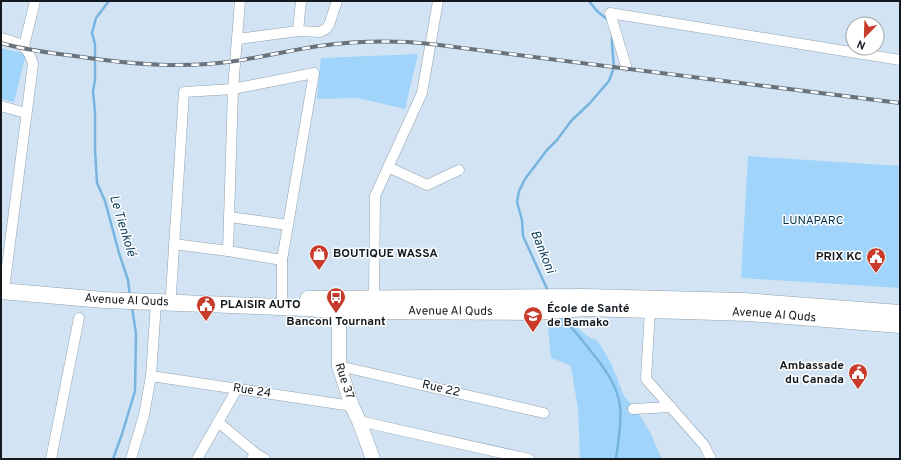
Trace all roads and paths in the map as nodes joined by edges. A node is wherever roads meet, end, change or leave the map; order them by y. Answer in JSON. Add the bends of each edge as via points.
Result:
{"nodes":[{"id":1,"x":35,"y":1,"type":"edge"},
{"id":2,"x":240,"y":1,"type":"edge"},
{"id":3,"x":301,"y":1,"type":"edge"},
{"id":4,"x":337,"y":1,"type":"edge"},
{"id":5,"x":438,"y":1,"type":"edge"},
{"id":6,"x":298,"y":31,"type":"junction"},
{"id":7,"x":1,"y":38,"type":"edge"},
{"id":8,"x":238,"y":39,"type":"junction"},
{"id":9,"x":24,"y":46,"type":"junction"},
{"id":10,"x":900,"y":60,"type":"edge"},
{"id":11,"x":626,"y":66,"type":"dead end"},
{"id":12,"x":232,"y":89,"type":"junction"},
{"id":13,"x":1,"y":106,"type":"edge"},
{"id":14,"x":26,"y":113,"type":"junction"},
{"id":15,"x":388,"y":167,"type":"junction"},
{"id":16,"x":459,"y":170,"type":"dead end"},
{"id":17,"x":229,"y":217,"type":"junction"},
{"id":18,"x":288,"y":225,"type":"junction"},
{"id":19,"x":174,"y":244,"type":"junction"},
{"id":20,"x":228,"y":251,"type":"junction"},
{"id":21,"x":4,"y":258,"type":"edge"},
{"id":22,"x":282,"y":260,"type":"junction"},
{"id":23,"x":2,"y":285,"type":"edge"},
{"id":24,"x":171,"y":294,"type":"junction"},
{"id":25,"x":374,"y":298,"type":"junction"},
{"id":26,"x":146,"y":299,"type":"junction"},
{"id":27,"x":282,"y":300,"type":"junction"},
{"id":28,"x":585,"y":303,"type":"junction"},
{"id":29,"x":340,"y":305,"type":"junction"},
{"id":30,"x":650,"y":310,"type":"junction"},
{"id":31,"x":900,"y":313,"type":"edge"},
{"id":32,"x":79,"y":318,"type":"dead end"},
{"id":33,"x":900,"y":325,"type":"edge"},
{"id":34,"x":339,"y":366,"type":"junction"},
{"id":35,"x":151,"y":376,"type":"junction"},
{"id":36,"x":237,"y":389,"type":"junction"},
{"id":37,"x":352,"y":406,"type":"junction"},
{"id":38,"x":671,"y":407,"type":"junction"},
{"id":39,"x":634,"y":409,"type":"dead end"},
{"id":40,"x":544,"y":413,"type":"dead end"},
{"id":41,"x":359,"y":421,"type":"junction"},
{"id":42,"x":218,"y":422,"type":"junction"},
{"id":43,"x":254,"y":456,"type":"edge"},
{"id":44,"x":51,"y":459,"type":"edge"},
{"id":45,"x":131,"y":459,"type":"edge"},
{"id":46,"x":197,"y":459,"type":"edge"},
{"id":47,"x":265,"y":459,"type":"edge"},
{"id":48,"x":373,"y":459,"type":"edge"},
{"id":49,"x":529,"y":459,"type":"edge"},
{"id":50,"x":711,"y":459,"type":"edge"}],
"edges":[{"from":1,"to":9,"type":"street"},
{"from":2,"to":8,"type":"street"},
{"from":3,"to":6,"type":"street"},
{"from":4,"to":6,"type":"street","via":[[326,29],[320,32]]},
{"from":5,"to":15,"type":"street","via":[[422,93]]},
{"from":6,"to":8,"type":"street"},
{"from":7,"to":9,"type":"street"},
{"from":8,"to":12,"type":"street"},
{"from":9,"to":14,"type":"street","via":[[32,64]]},
{"from":10,"to":11,"type":"street","via":[[610,13]]},
{"from":12,"to":17,"type":"street"},
{"from":12,"to":18,"type":"street","via":[[314,73]]},
{"from":12,"to":19,"type":"street","via":[[184,92]]},
{"from":13,"to":14,"type":"street"},
{"from":14,"to":21,"type":"street"},
{"from":15,"to":16,"type":"street","via":[[427,185]]},
{"from":15,"to":25,"type":"street","via":[[375,196]]},
{"from":17,"to":18,"type":"street"},
{"from":17,"to":20,"type":"street"},
{"from":18,"to":22,"type":"street"},
{"from":19,"to":20,"type":"street"},
{"from":19,"to":24,"type":"street"},
{"from":20,"to":22,"type":"street"},
{"from":21,"to":23,"type":"street"},
{"from":22,"to":27,"type":"street"},
{"from":23,"to":26,"type":"main road","name":"Avenue Al Quds"},
{"from":24,"to":26,"type":"main road","name":"Avenue Al Quds"},
{"from":24,"to":27,"type":"main road","name":"Avenue Al Quds"},
{"from":25,"to":28,"type":"main road","name":"Avenue Al Quds","via":[[527,297]]},
{"from":25,"to":29,"type":"main road","name":"Avenue Al Quds"},
{"from":26,"to":29,"type":"main road","name":"Avenue Al Quds","via":[[308,308]]},
{"from":26,"to":35,"type":"street"},
{"from":27,"to":29,"type":"main road","name":"Avenue Al Quds"},
{"from":28,"to":29,"type":"main road","name":"Avenue Al Quds","via":[[535,312]]},
{"from":28,"to":30,"type":"main road","name":"Avenue Al Quds"},
{"from":28,"to":31,"type":"main road","name":"Avenue Al Quds","via":[[743,301]]},
{"from":29,"to":34,"type":"main road","name":"Rue 37"},
{"from":30,"to":33,"type":"main road","name":"Avenue Al Quds","via":[[749,313]]},
{"from":30,"to":38,"type":"street","via":[[646,379]]},
{"from":32,"to":44,"type":"street"},
{"from":34,"to":37,"type":"main road","name":"Rue 37"},
{"from":34,"to":40,"type":"street","name":"Rue 22"},
{"from":35,"to":36,"type":"street","name":"Rue 24"},
{"from":35,"to":45,"type":"street","via":[[144,415]]},
{"from":36,"to":37,"type":"street","name":"Rue 24"},
{"from":36,"to":42,"type":"street"},
{"from":37,"to":41,"type":"main road","name":"Rue 37"},
{"from":38,"to":39,"type":"street"},
{"from":38,"to":50,"type":"street","via":[[704,445]]},
{"from":41,"to":48,"type":"main road","name":"Rue 37"},
{"from":41,"to":49,"type":"street"},
{"from":42,"to":43,"type":"street"},
{"from":42,"to":46,"type":"street"},
{"from":43,"to":47,"type":"street"}]}
